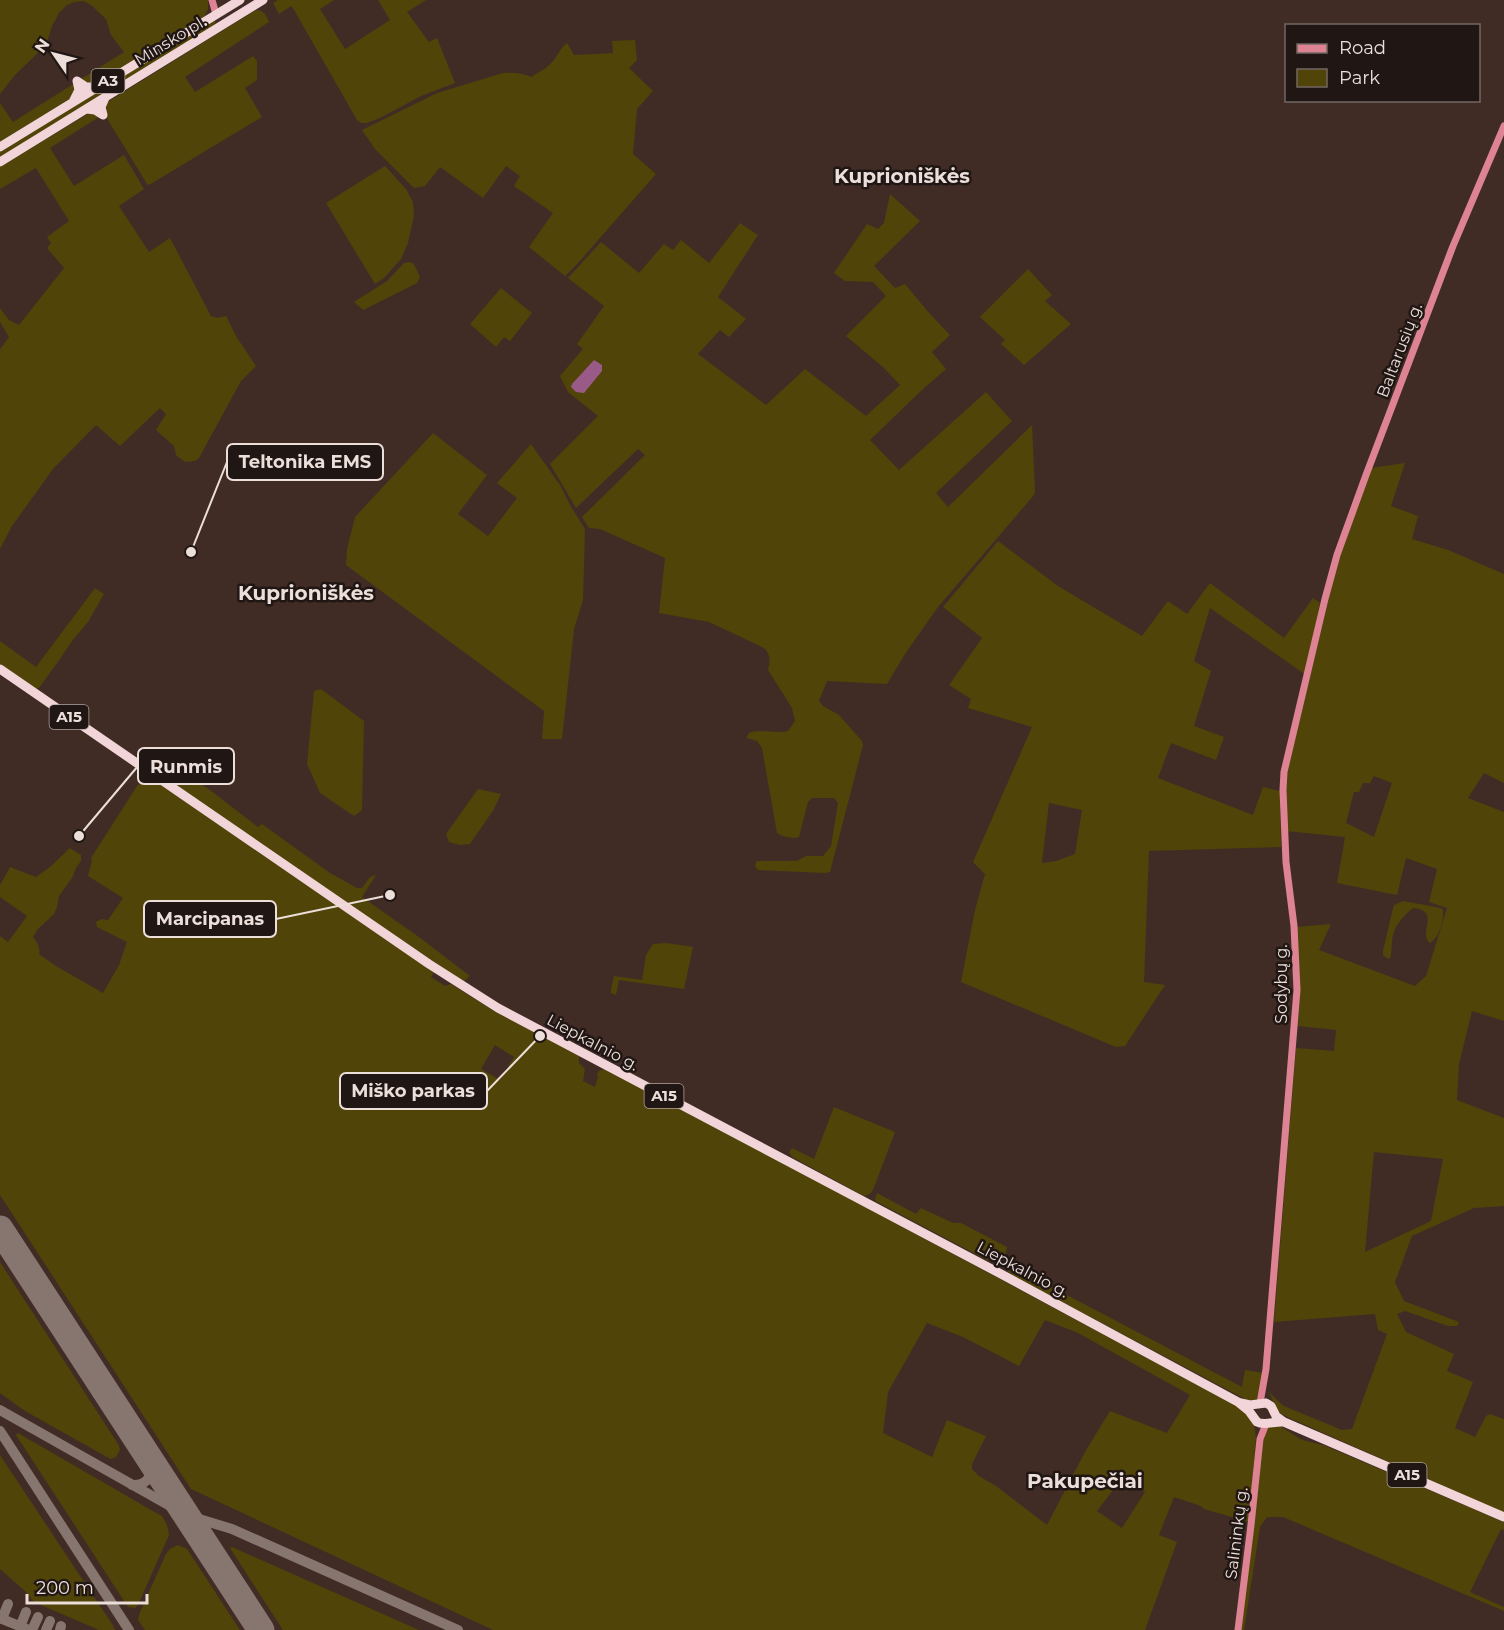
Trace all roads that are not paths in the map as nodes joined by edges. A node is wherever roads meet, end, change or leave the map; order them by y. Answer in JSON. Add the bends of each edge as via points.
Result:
{"nodes":[{"id":1,"x":212,"y":0,"type":"edge"},
{"id":2,"x":240,"y":0,"type":"edge"},
{"id":3,"x":263,"y":0,"type":"edge"},
{"id":4,"x":216,"y":14,"type":"junction"},
{"id":5,"x":213,"y":32,"type":"junction"},
{"id":6,"x":98,"y":87,"type":"junction"},
{"id":7,"x":73,"y":102,"type":"junction"},
{"id":8,"x":1504,"y":126,"type":"edge"},
{"id":9,"x":0,"y":147,"type":"edge"},
{"id":10,"x":0,"y":162,"type":"edge"},
{"id":11,"x":1328,"y":588,"type":"joint"},
{"id":12,"x":0,"y":669,"type":"edge"},
{"id":13,"x":1263,"y":1413,"type":"junction"},
{"id":14,"x":1504,"y":1517,"type":"edge"},
{"id":15,"x":1238,"y":1630,"type":"edge"}],
"edges":[{"from":1,"to":4,"type":"main road"},
{"from":2,"to":4,"type":"highway","name":"Minsko pl.","number":"A3"},
{"from":3,"to":5,"type":"highway","name":"Minsko pl.","number":"A3"},
{"from":4,"to":5,"type":"highway","via":[[218,23]]},
{"from":4,"to":6,"type":"highway","name":"Minsko pl.","number":"A3"},
{"from":5,"to":10,"type":"highway","name":"Minsko pl.","number":"A3","via":[[105,98],[103,115],[87,109]]},
{"from":6,"to":7,"type":"highway","name":"Minsko pl.","number":"A3"},
{"from":6,"to":7,"type":"highway","via":[[86,87],[77,81],[79,90]]},
{"from":7,"to":9,"type":"highway","name":"Minsko pl.","number":"A3"},
{"from":8,"to":11,"type":"main road","name":"Baltarusių g.","via":[[1399,385]]},
{"from":11,"to":13,"type":"main road","name":"Sodybų g.","via":[[1283,779],[1297,990]]},
{"from":12,"to":13,"type":"highway","name":"Liepkalnio g.","number":"A15","via":[[498,1008]]},
{"from":13,"to":14,"type":"highway","number":"A15"},
{"from":13,"to":15,"type":"main road","name":"Salininkų g."}]}
